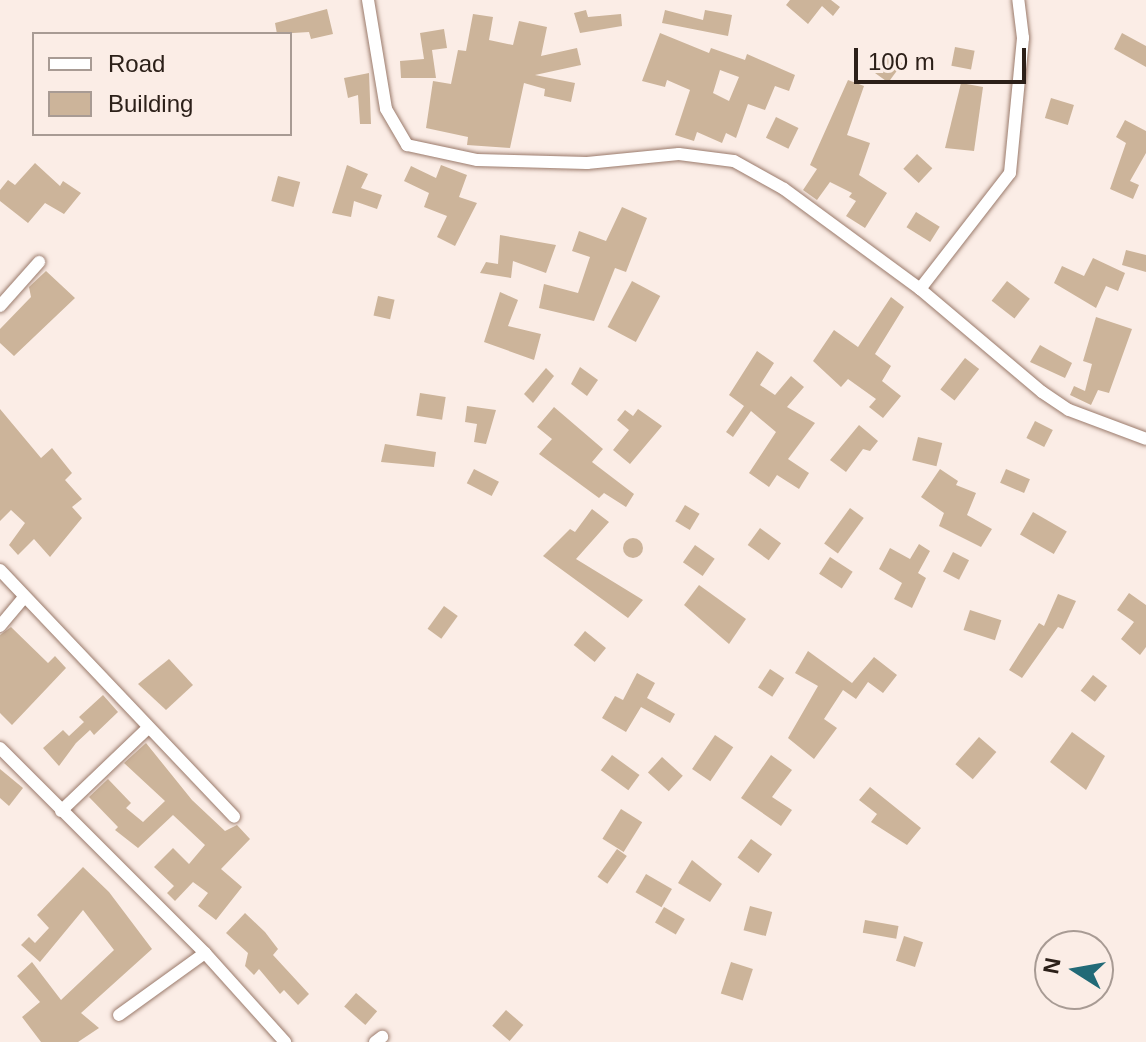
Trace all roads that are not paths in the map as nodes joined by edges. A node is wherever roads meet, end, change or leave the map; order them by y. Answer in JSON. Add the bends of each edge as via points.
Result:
{"nodes":[{"id":1,"x":368,"y":0,"type":"edge"},
{"id":2,"x":1018,"y":0,"type":"edge"},
{"id":3,"x":39,"y":262,"type":"dead end"},
{"id":4,"x":920,"y":289,"type":"junction"},
{"id":5,"x":0,"y":306,"type":"edge"},
{"id":6,"x":1146,"y":439,"type":"edge"},
{"id":7,"x":0,"y":570,"type":"edge"},
{"id":8,"x":24,"y":597,"type":"junction"},
{"id":9,"x":0,"y":626,"type":"edge"},
{"id":10,"x":148,"y":728,"type":"junction"},
{"id":11,"x":0,"y":748,"type":"edge"},
{"id":12,"x":61,"y":811,"type":"junction"},
{"id":13,"x":234,"y":817,"type":"dead end"},
{"id":14,"x":205,"y":953,"type":"junction"},
{"id":15,"x":119,"y":1015,"type":"dead end"},
{"id":16,"x":285,"y":1042,"type":"edge"}],
"edges":[{"from":1,"to":4,"type":"street","via":[[386,109],[407,145],[503,162],[587,163],[679,154],[734,161],[784,189]]},
{"from":2,"to":4,"type":"street","via":[[1023,38],[1010,173]]},
{"from":3,"to":5,"type":"street"},
{"from":4,"to":6,"type":"street","via":[[1069,410]]},
{"from":7,"to":8,"type":"street"},
{"from":8,"to":9,"type":"street"},
{"from":8,"to":10,"type":"street"},
{"from":10,"to":12,"type":"street"},
{"from":10,"to":13,"type":"street"},
{"from":11,"to":12,"type":"street"},
{"from":12,"to":14,"type":"street"},
{"from":14,"to":15,"type":"street"},
{"from":14,"to":16,"type":"street"}]}
